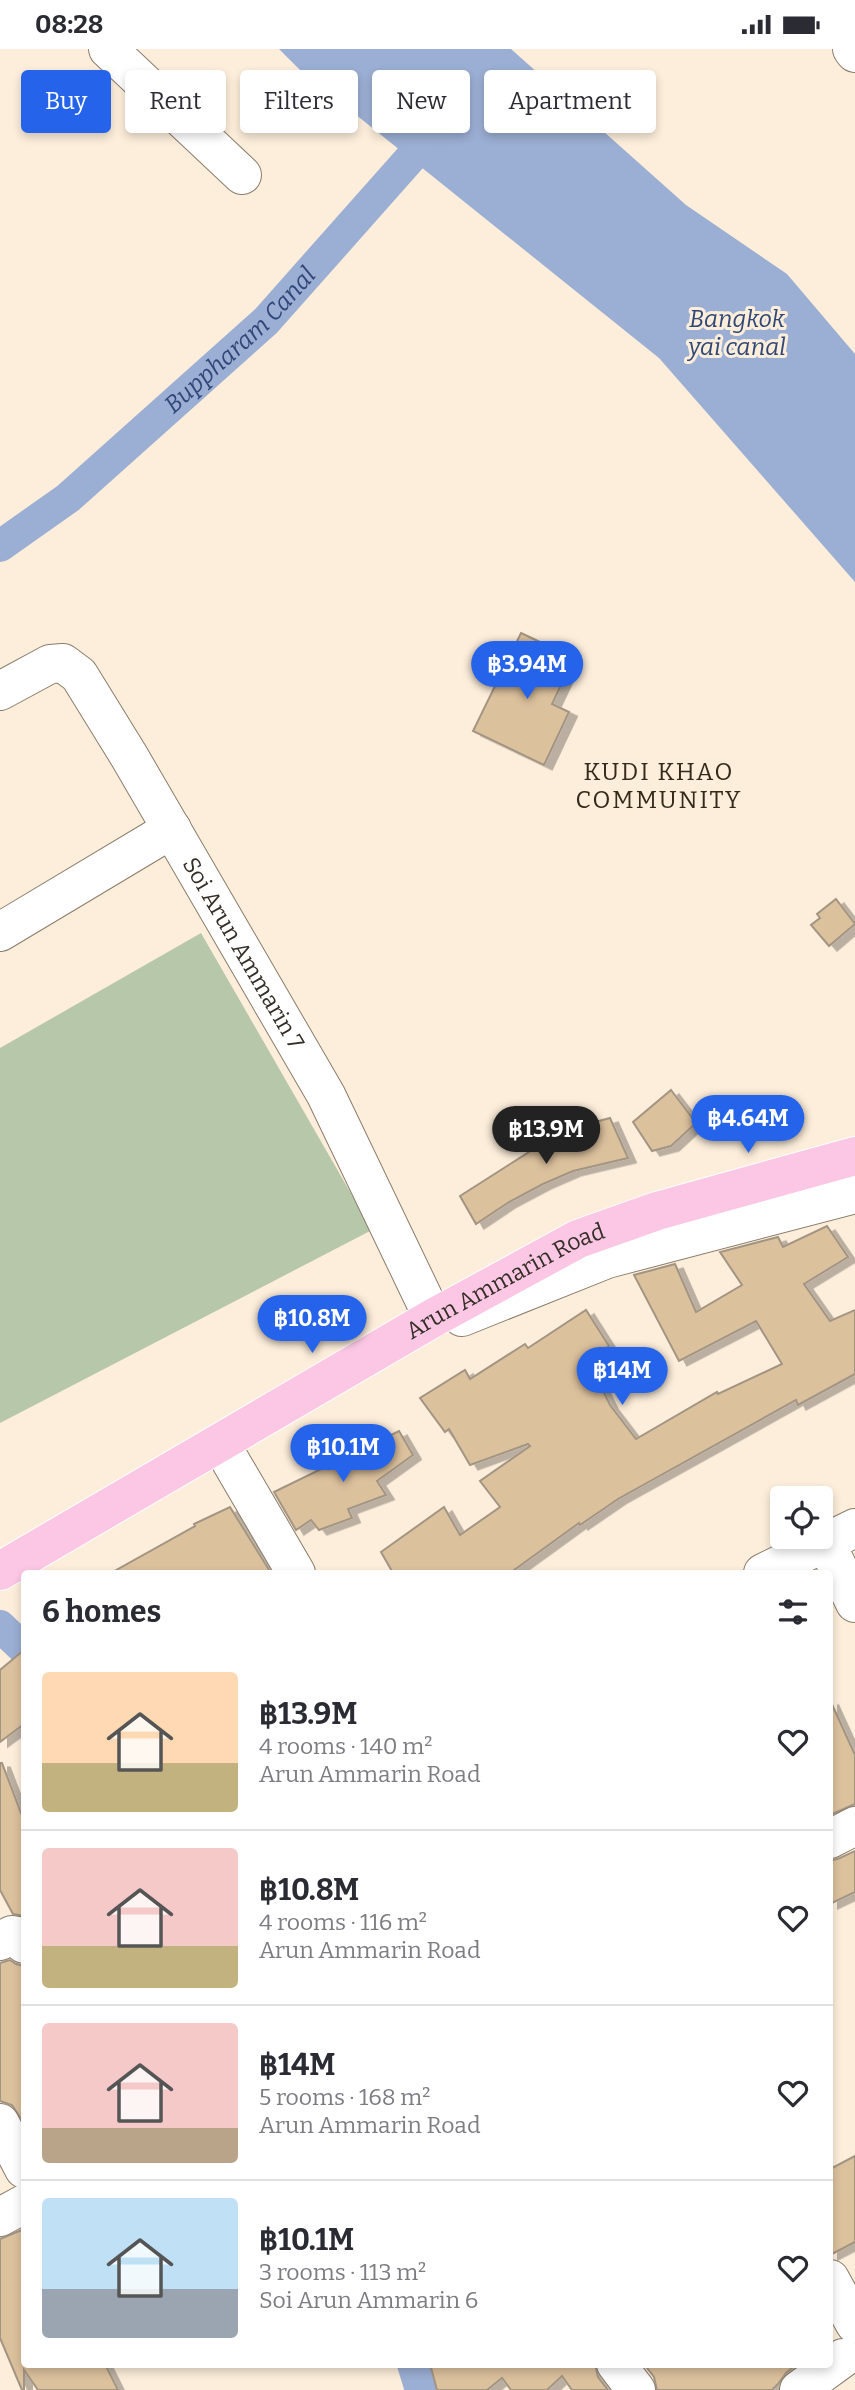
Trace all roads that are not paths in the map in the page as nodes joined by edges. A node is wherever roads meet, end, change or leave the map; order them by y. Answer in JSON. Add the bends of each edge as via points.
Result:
{"nodes":[{"id":1,"x":107,"y":49,"type":"edge"},
{"id":2,"x":242,"y":175,"type":"dead end"},
{"id":3,"x":0,"y":691,"type":"edge"},
{"id":4,"x":172,"y":829,"type":"junction"},
{"id":5,"x":0,"y":932,"type":"edge"},
{"id":6,"x":855,"y":1156,"type":"edge"},
{"id":7,"x":855,"y":1195,"type":"edge"},
{"id":8,"x":433,"y":1318,"type":"junction"},
{"id":9,"x":385,"y":1347,"type":"junction"},
{"id":10,"x":220,"y":1443,"type":"junction"},
{"id":11,"x":841,"y":1535,"type":"edge"},
{"id":12,"x":294,"y":1570,"type":"edge"},
{"id":13,"x":769,"y":1570,"type":"edge"},
{"id":14,"x":0,"y":1571,"type":"edge"},
{"id":15,"x":855,"y":1603,"type":"edge"},
{"id":16,"x":855,"y":1826,"type":"edge"},
{"id":17,"x":833,"y":1837,"type":"edge"},
{"id":18,"x":21,"y":1940,"type":"edge"},
{"id":19,"x":0,"y":1941,"type":"edge"},
{"id":20,"x":0,"y":2123,"type":"edge"},
{"id":21,"x":21,"y":2163,"type":"edge"},
{"id":22,"x":21,"y":2206,"type":"edge"},
{"id":23,"x":0,"y":2217,"type":"edge"},
{"id":24,"x":833,"y":2290,"type":"edge"},
{"id":25,"x":849,"y":2341,"type":"edge"},
{"id":26,"x":833,"y":2357,"type":"edge"},
{"id":27,"x":619,"y":2368,"type":"edge"},
{"id":28,"x":821,"y":2368,"type":"edge"},
{"id":29,"x":636,"y":2390,"type":"edge"},
{"id":30,"x":799,"y":2390,"type":"edge"}],
"edges":[{"from":1,"to":2,"type":"street"},
{"from":3,"to":4,"type":"street","name":"Soi Arun Ammarin 7","via":[[50,664],[63,663],[79,675]]},
{"from":4,"to":5,"type":"street"},
{"from":4,"to":8,"type":"street","name":"Soi Arun Ammarin 7","via":[[326,1094]]},
{"from":6,"to":8,"type":"main road","name":"Arun Ammarin Road","via":[[657,1211],[578,1239]]},
{"from":7,"to":9,"type":"street","via":[[607,1259]]},
{"from":8,"to":9,"type":"main road","name":"Arun Ammarin Road"},
{"from":9,"to":10,"type":"main road","name":"Arun Ammarin Road"},
{"from":10,"to":12,"type":"street"},
{"from":10,"to":14,"type":"main road","name":"Arun Ammarin Road"},
{"from":11,"to":13,"type":"street"},
{"from":11,"to":15,"type":"street"},
{"from":16,"to":17,"type":"street"},
{"from":18,"to":19,"type":"street","via":[[12,1935]]},
{"from":20,"to":21,"type":"street"},
{"from":22,"to":23,"type":"street"},
{"from":24,"to":25,"type":"street"},
{"from":25,"to":26,"type":"street"},
{"from":27,"to":29,"type":"street"},
{"from":28,"to":30,"type":"street"}]}
